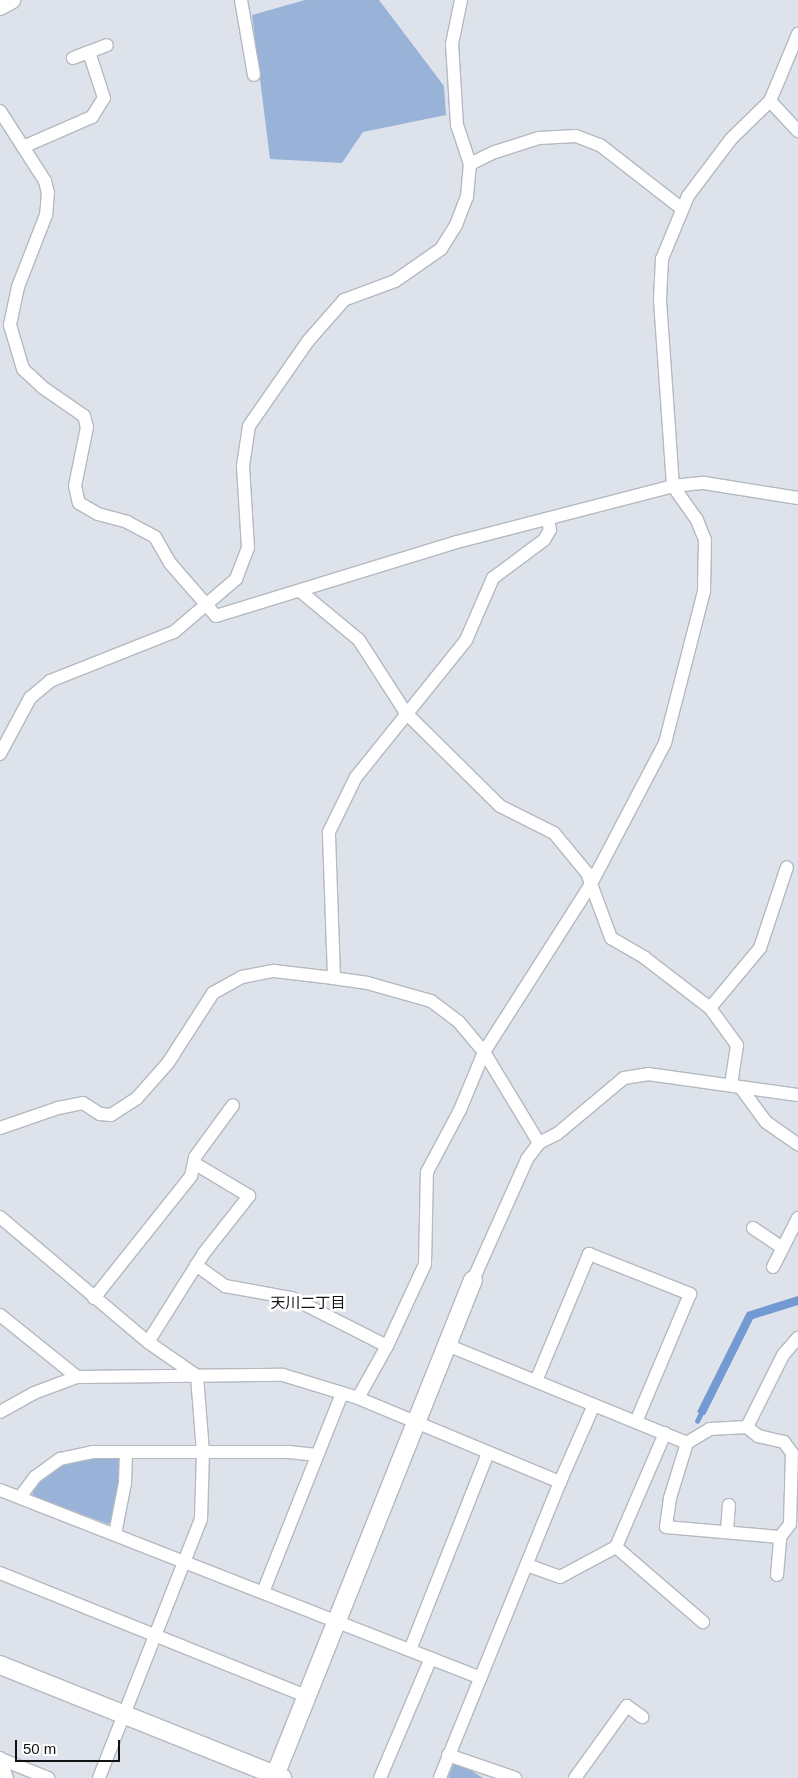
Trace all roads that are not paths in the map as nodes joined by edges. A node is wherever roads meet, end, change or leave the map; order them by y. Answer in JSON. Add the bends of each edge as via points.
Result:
{"nodes":[{"id":1,"x":11,"y":0,"type":"edge"},
{"id":2,"x":241,"y":0,"type":"edge"},
{"id":3,"x":461,"y":0,"type":"edge"},
{"id":4,"x":0,"y":6,"type":"edge"},
{"id":5,"x":798,"y":34,"type":"edge"},
{"id":6,"x":108,"y":45,"type":"dead end"},
{"id":7,"x":89,"y":52,"type":"junction"},
{"id":8,"x":73,"y":58,"type":"dead end"},
{"id":9,"x":254,"y":75,"type":"dead end"},
{"id":10,"x":770,"y":101,"type":"junction"},
{"id":11,"x":0,"y":111,"type":"edge"},
{"id":12,"x":798,"y":131,"type":"edge"},
{"id":13,"x":23,"y":147,"type":"junction"},
{"id":14,"x":470,"y":164,"type":"junction"},
{"id":15,"x":681,"y":208,"type":"junction"},
{"id":16,"x":673,"y":486,"type":"junction"},
{"id":17,"x":798,"y":498,"type":"edge"},
{"id":18,"x":548,"y":520,"type":"junction"},
{"id":19,"x":300,"y":591,"type":"junction"},
{"id":20,"x":205,"y":608,"type":"junction"},
{"id":21,"x":406,"y":713,"type":"junction"},
{"id":22,"x":0,"y":754,"type":"edge"},
{"id":23,"x":787,"y":867,"type":"dead end"},
{"id":24,"x":591,"y":884,"type":"junction"},
{"id":25,"x":334,"y":978,"type":"junction"},
{"id":26,"x":710,"y":1008,"type":"junction"},
{"id":27,"x":484,"y":1052,"type":"junction"},
{"id":28,"x":736,"y":1086,"type":"junction"},
{"id":29,"x":798,"y":1095,"type":"edge"},
{"id":30,"x":233,"y":1105,"type":"dead end"},
{"id":31,"x":0,"y":1128,"type":"edge"},
{"id":32,"x":539,"y":1143,"type":"junction"},
{"id":33,"x":798,"y":1144,"type":"edge"},
{"id":34,"x":194,"y":1163,"type":"junction"},
{"id":35,"x":0,"y":1217,"type":"edge"},
{"id":36,"x":796,"y":1226,"type":"edge"},
{"id":37,"x":752,"y":1228,"type":"dead end"},
{"id":38,"x":783,"y":1248,"type":"junction"},
{"id":39,"x":196,"y":1265,"type":"junction"},
{"id":40,"x":773,"y":1267,"type":"dead end"},
{"id":41,"x":474,"y":1280,"type":"joint"},
{"id":42,"x":94,"y":1298,"type":"junction"},
{"id":43,"x":0,"y":1315,"type":"edge"},
{"id":44,"x":798,"y":1338,"type":"edge"},
{"id":45,"x":148,"y":1342,"type":"junction"},
{"id":46,"x":447,"y":1345,"type":"junction"},
{"id":47,"x":387,"y":1346,"type":"junction"},
{"id":48,"x":197,"y":1376,"type":"junction"},
{"id":49,"x":77,"y":1377,"type":"junction"},
{"id":50,"x":536,"y":1381,"type":"junction"},
{"id":51,"x":342,"y":1393,"type":"junction"},
{"id":52,"x":358,"y":1398,"type":"junction"},
{"id":53,"x":594,"y":1405,"type":"junction"},
{"id":54,"x":1,"y":1410,"type":"edge"},
{"id":55,"x":636,"y":1422,"type":"junction"},
{"id":56,"x":416,"y":1423,"type":"junction"},
{"id":57,"x":747,"y":1427,"type":"junction"},
{"id":58,"x":665,"y":1433,"type":"junction"},
{"id":59,"x":687,"y":1442,"type":"junction"},
{"id":60,"x":126,"y":1452,"type":"junction"},
{"id":61,"x":203,"y":1452,"type":"junction"},
{"id":62,"x":488,"y":1453,"type":"junction"},
{"id":63,"x":317,"y":1455,"type":"junction"},
{"id":64,"x":560,"y":1482,"type":"junction"},
{"id":65,"x":0,"y":1490,"type":"edge"},
{"id":66,"x":20,"y":1497,"type":"junction"},
{"id":67,"x":729,"y":1505,"type":"dead end"},
{"id":68,"x":727,"y":1532,"type":"junction"},
{"id":69,"x":115,"y":1534,"type":"junction"},
{"id":70,"x":780,"y":1537,"type":"junction"},
{"id":71,"x":616,"y":1547,"type":"junction"},
{"id":72,"x":186,"y":1562,"type":"junction"},
{"id":73,"x":527,"y":1565,"type":"junction"},
{"id":74,"x":0,"y":1573,"type":"edge"},
{"id":75,"x":778,"y":1575,"type":"dead end"},
{"id":76,"x":263,"y":1592,"type":"junction"},
{"id":77,"x":338,"y":1622,"type":"junction"},
{"id":78,"x":703,"y":1622,"type":"dead end"},
{"id":79,"x":156,"y":1636,"type":"junction"},
{"id":80,"x":410,"y":1650,"type":"junction"},
{"id":81,"x":432,"y":1658,"type":"junction"},
{"id":82,"x":0,"y":1665,"type":"edge"},
{"id":83,"x":481,"y":1678,"type":"junction"},
{"id":84,"x":308,"y":1697,"type":"junction"},
{"id":85,"x":124,"y":1715,"type":"junction"},
{"id":86,"x":642,"y":1717,"type":"dead end"},
{"id":87,"x":448,"y":1755,"type":"junction"},
{"id":88,"x":0,"y":1758,"type":"edge"},
{"id":89,"x":277,"y":1777,"type":"edge"},
{"id":90,"x":7,"y":1778,"type":"edge"},
{"id":91,"x":48,"y":1778,"type":"edge"},
{"id":92,"x":99,"y":1778,"type":"edge"},
{"id":93,"x":380,"y":1778,"type":"edge"},
{"id":94,"x":440,"y":1778,"type":"edge"},
{"id":95,"x":514,"y":1778,"type":"edge"},
{"id":96,"x":575,"y":1778,"type":"edge"}],
"edges":[{"from":1,"to":4,"type":"street"},
{"from":2,"to":9,"type":"street"},
{"from":3,"to":14,"type":"street","via":[[452,44],[457,126]]},
{"from":5,"to":10,"type":"street"},
{"from":6,"to":7,"type":"street"},
{"from":7,"to":8,"type":"street"},
{"from":7,"to":13,"type":"street","via":[[104,98],[92,117]]},
{"from":10,"to":12,"type":"street"},
{"from":10,"to":15,"type":"street","via":[[731,139]]},
{"from":11,"to":13,"type":"street"},
{"from":13,"to":20,"type":"street","via":[[45,181],[48,193],[46,216],[18,287],[10,325],[18,357],[24,369],[42,387],[84,416],[87,427],[75,486],[79,502],[98,514],[128,522],[155,537],[170,563]]},
{"from":14,"to":15,"type":"street","via":[[538,138],[576,136],[600,144]]},
{"from":14,"to":20,"type":"street","via":[[467,197],[456,225],[441,249],[396,281],[344,300],[308,341],[249,426],[243,466],[248,548],[236,580]]},
{"from":15,"to":16,"type":"street","via":[[662,259],[660,300]]},
{"from":16,"to":17,"type":"street","via":[[704,483]]},
{"from":16,"to":18,"type":"street"},
{"from":16,"to":24,"type":"street","via":[[697,520],[705,540],[704,591],[665,743]]},
{"from":18,"to":19,"type":"street","via":[[457,542]]},
{"from":18,"to":21,"type":"street","via":[[550,530],[544,540],[493,578],[466,640]]},
{"from":19,"to":20,"type":"street","via":[[216,616]]},
{"from":19,"to":21,"type":"street","via":[[359,640]]},
{"from":20,"to":22,"type":"street","via":[[174,632],[50,681],[30,698]]},
{"from":21,"to":24,"type":"street","via":[[500,806],[554,833],[580,863]]},
{"from":21,"to":25,"type":"street","via":[[356,777],[329,832]]},
{"from":23,"to":26,"type":"street","via":[[760,948]]},
{"from":24,"to":26,"type":"street","via":[[612,938],[645,958]]},
{"from":24,"to":27,"type":"street"},
{"from":25,"to":27,"type":"street","via":[[368,983],[431,1001],[459,1022]]},
{"from":25,"to":31,"type":"street","via":[[274,971],[242,977],[214,993],[168,1063],[138,1098],[111,1115],[100,1114],[83,1102]]},
{"from":26,"to":28,"type":"street","via":[[737,1045]]},
{"from":27,"to":32,"type":"street"},
{"from":27,"to":47,"type":"street","via":[[460,1110],[427,1172],[429,1202],[425,1264]]},
{"from":28,"to":29,"type":"street"},
{"from":28,"to":32,"type":"street","via":[[648,1074],[624,1078],[557,1134]]},
{"from":28,"to":33,"type":"street","via":[[766,1122]]},
{"from":30,"to":34,"type":"street"},
{"from":32,"to":41,"type":"street","via":[[527,1159]]},
{"from":34,"to":39,"type":"street","via":[[250,1196]]},
{"from":34,"to":42,"type":"street","via":[[191,1176]]},
{"from":35,"to":42,"type":"street"},
{"from":36,"to":38,"type":"street"},
{"from":37,"to":38,"type":"street"},
{"from":38,"to":40,"type":"street"},
{"from":39,"to":45,"type":"street"},
{"from":39,"to":47,"type":"street","via":[[225,1286],[292,1298]]},
{"from":41,"to":46,"type":"street"},
{"from":42,"to":45,"type":"street"},
{"from":43,"to":49,"type":"street"},
{"from":44,"to":57,"type":"street","via":[[783,1355]]},
{"from":45,"to":48,"type":"street"},
{"from":46,"to":50,"type":"street"},
{"from":46,"to":56,"type":"street"},
{"from":47,"to":52,"type":"street"},
{"from":48,"to":49,"type":"street"},
{"from":48,"to":51,"type":"street","via":[[284,1375]]},
{"from":48,"to":61,"type":"street"},
{"from":49,"to":54,"type":"street"},
{"from":50,"to":53,"type":"street"},
{"from":50,"to":55,"type":"street","via":[[589,1254],[690,1294]]},
{"from":51,"to":52,"type":"street"},
{"from":51,"to":63,"type":"street"},
{"from":52,"to":56,"type":"street"},
{"from":53,"to":55,"type":"street"},
{"from":53,"to":64,"type":"street"},
{"from":55,"to":58,"type":"street"},
{"from":56,"to":62,"type":"street"},
{"from":56,"to":77,"type":"street"},
{"from":57,"to":59,"type":"street","via":[[710,1429]]},
{"from":57,"to":70,"type":"street","via":[[758,1436],[784,1442],[792,1453],[790,1524]]},
{"from":58,"to":59,"type":"street"},
{"from":58,"to":71,"type":"street"},
{"from":59,"to":68,"type":"street","via":[[670,1498],[666,1527]]},
{"from":60,"to":61,"type":"street"},
{"from":60,"to":66,"type":"street","via":[[92,1452],[60,1459],[35,1476]]},
{"from":60,"to":69,"type":"street","via":[[124,1490]]},
{"from":61,"to":63,"type":"street"},
{"from":61,"to":72,"type":"street","via":[[203,1512]]},
{"from":62,"to":64,"type":"street"},
{"from":62,"to":80,"type":"street"},
{"from":63,"to":76,"type":"street"},
{"from":64,"to":73,"type":"street"},
{"from":65,"to":66,"type":"street"},
{"from":66,"to":69,"type":"street"},
{"from":67,"to":68,"type":"street"},
{"from":68,"to":70,"type":"street"},
{"from":69,"to":72,"type":"street"},
{"from":70,"to":75,"type":"street"},
{"from":71,"to":73,"type":"street","via":[[560,1577]]},
{"from":71,"to":78,"type":"street"},
{"from":72,"to":76,"type":"street"},
{"from":72,"to":79,"type":"street"},
{"from":73,"to":83,"type":"street"},
{"from":74,"to":79,"type":"street"},
{"from":76,"to":77,"type":"street"},
{"from":77,"to":80,"type":"street"},
{"from":77,"to":84,"type":"street"},
{"from":79,"to":84,"type":"street"},
{"from":79,"to":85,"type":"street"},
{"from":80,"to":81,"type":"street"},
{"from":81,"to":83,"type":"street"},
{"from":81,"to":93,"type":"street"},
{"from":82,"to":85,"type":"street"},
{"from":83,"to":87,"type":"street"},
{"from":84,"to":89,"type":"street"},
{"from":85,"to":89,"type":"street"},
{"from":85,"to":92,"type":"street"},
{"from":86,"to":96,"type":"street","via":[[626,1706]]},
{"from":87,"to":94,"type":"street"},
{"from":87,"to":95,"type":"street"},
{"from":88,"to":90,"type":"street"},
{"from":88,"to":91,"type":"street"}]}
